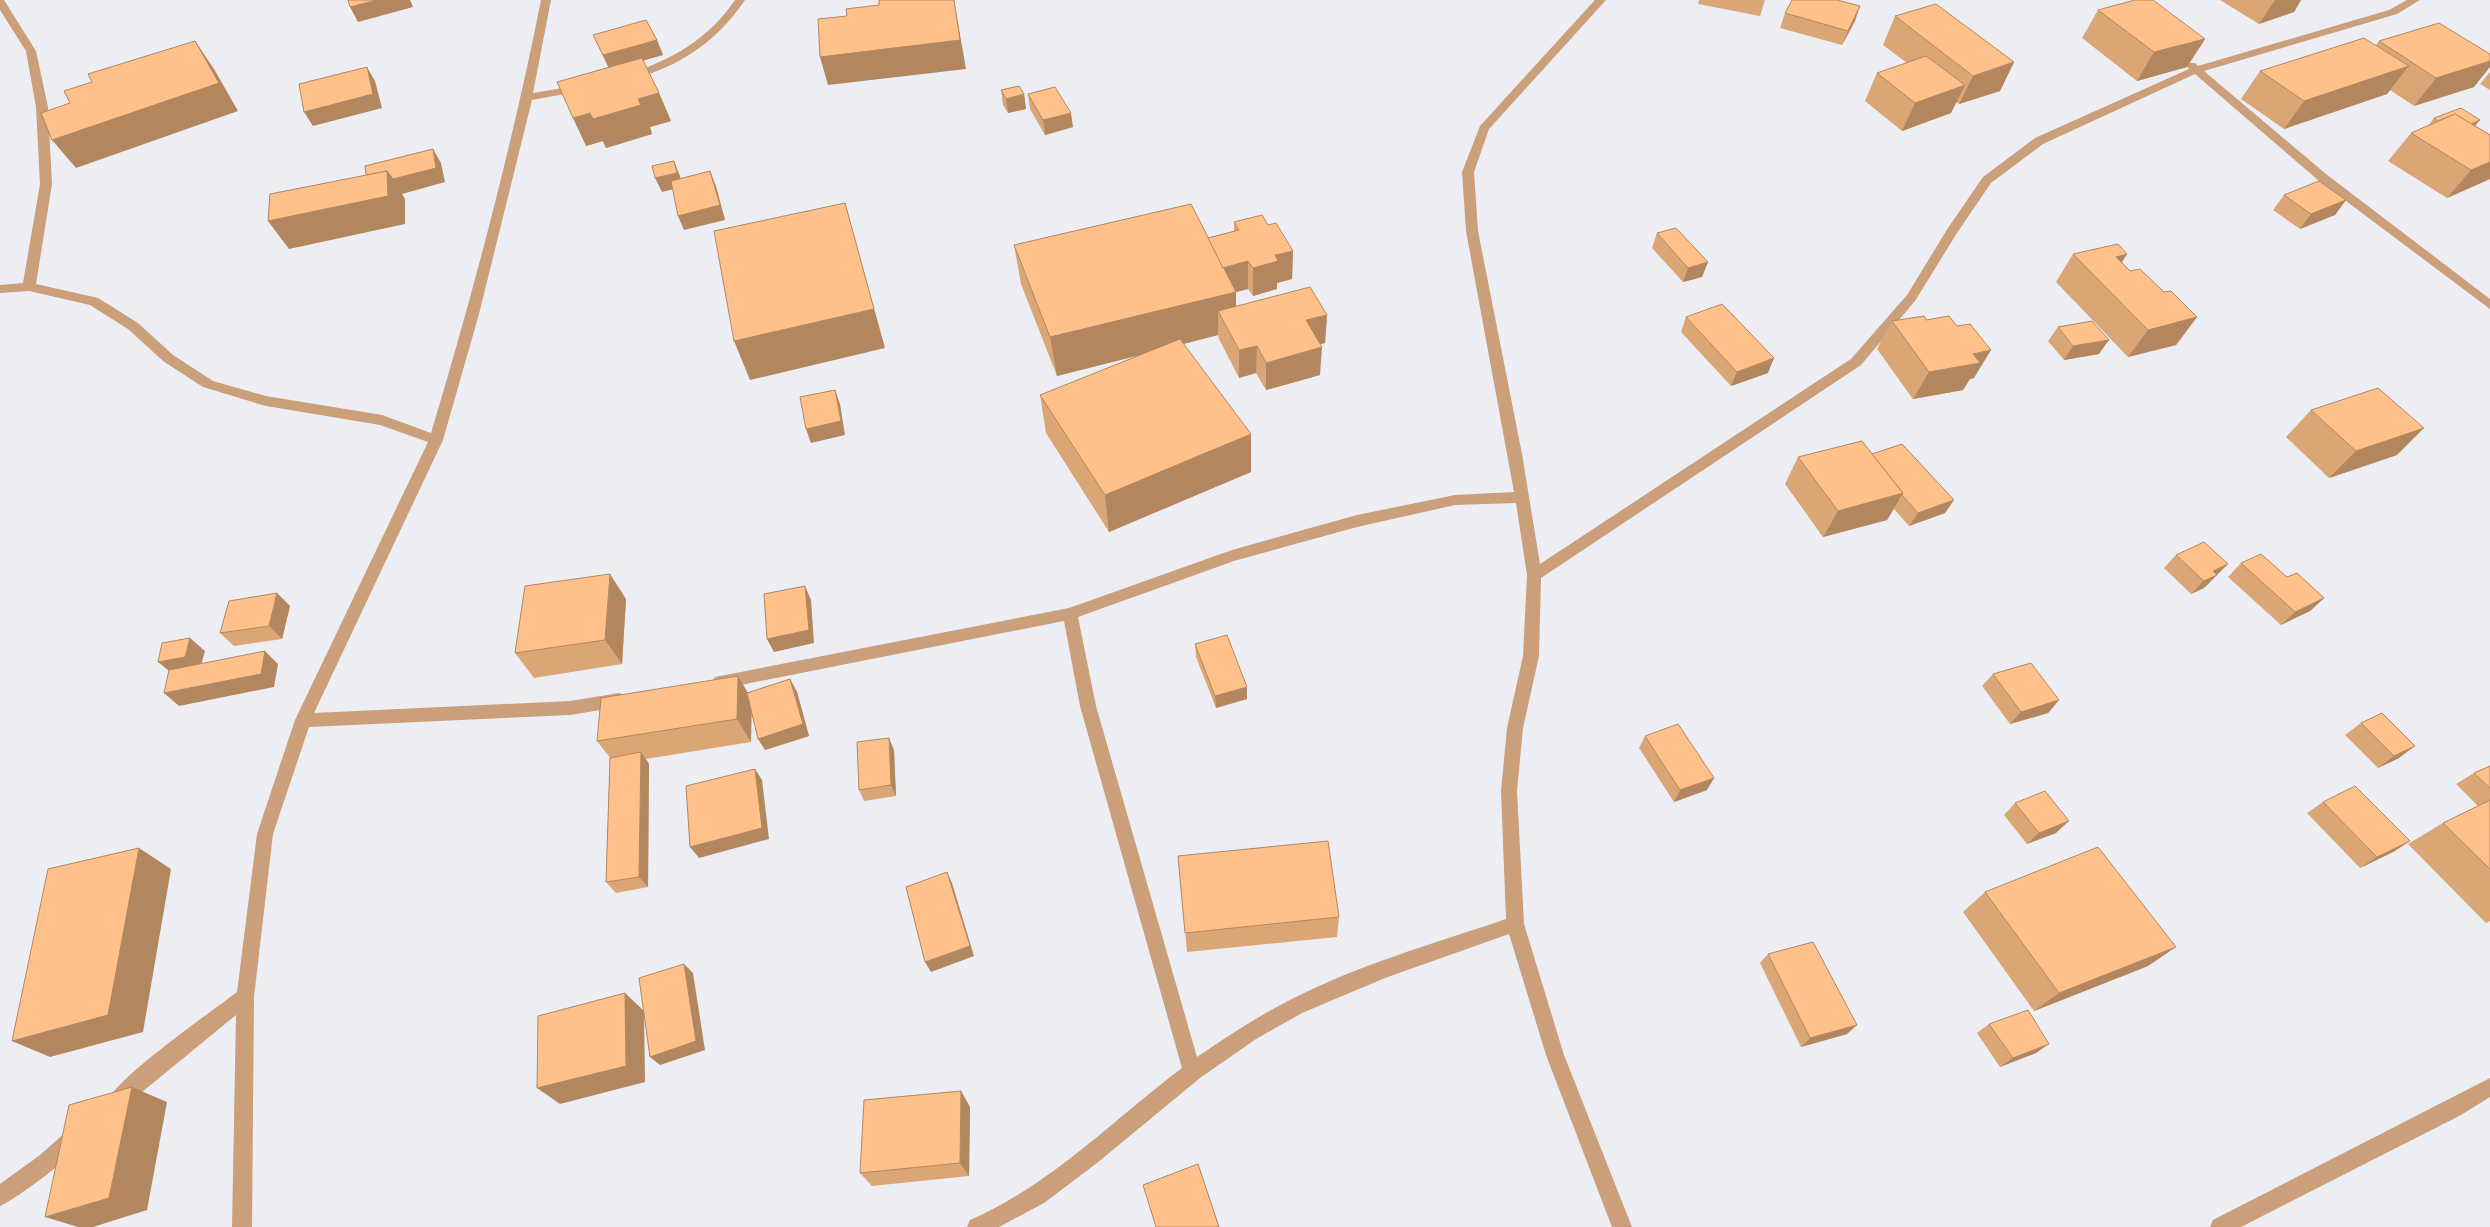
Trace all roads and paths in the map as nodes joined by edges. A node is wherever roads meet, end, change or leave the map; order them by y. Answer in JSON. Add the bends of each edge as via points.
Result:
{"nodes":[{"id":1,"x":546,"y":0,"type":"edge"},
{"id":2,"x":740,"y":0,"type":"edge"},
{"id":3,"x":1601,"y":0,"type":"edge"},
{"id":4,"x":2415,"y":0,"type":"edge"},
{"id":5,"x":0,"y":2,"type":"edge"},
{"id":6,"x":2181,"y":55,"type":"edge"},
{"id":7,"x":2195,"y":70,"type":"junction"},
{"id":8,"x":620,"y":80,"type":"edge"},
{"id":9,"x":594,"y":86,"type":"edge"},
{"id":10,"x":527,"y":98,"type":"junction"},
{"id":11,"x":29,"y":287,"type":"junction"},
{"id":12,"x":0,"y":288,"type":"edge"},
{"id":13,"x":2490,"y":306,"type":"edge"},
{"id":14,"x":436,"y":440,"type":"junction"},
{"id":15,"x":1520,"y":497,"type":"junction"},
{"id":16,"x":1534,"y":575,"type":"junction"},
{"id":17,"x":1070,"y":614,"type":"junction"},
{"id":18,"x":701,"y":685,"type":"edge"},
{"id":19,"x":635,"y":697,"type":"edge"},
{"id":20,"x":303,"y":720,"type":"junction"},
{"id":21,"x":1515,"y":924,"type":"junction"},
{"id":22,"x":245,"y":997,"type":"junction"},
{"id":23,"x":1192,"y":1071,"type":"junction"},
{"id":24,"x":2490,"y":1087,"type":"edge"},
{"id":25,"x":103,"y":1112,"type":"edge"},
{"id":26,"x":89,"y":1125,"type":"edge"},
{"id":27,"x":0,"y":1196,"type":"edge"},
{"id":28,"x":242,"y":1227,"type":"edge"},
{"id":29,"x":977,"y":1227,"type":"edge"},
{"id":30,"x":1622,"y":1227,"type":"edge"},
{"id":31,"x":2220,"y":1227,"type":"edge"}],
"edges":[{"from":1,"to":10,"type":"street"},
{"from":2,"to":8,"type":"street","via":[[718,29],[692,52],[653,70]]},
{"from":3,"to":15,"type":"street","via":[[1484,128],[1468,172],[1472,231],[1515,454]]},
{"from":4,"to":7,"type":"street","via":[[2393,12]]},
{"from":5,"to":11,"type":"street","via":[[31,51],[42,107],[46,184]]},
{"from":6,"to":7,"type":"street"},
{"from":7,"to":13,"type":"street","via":[[2322,178]]},
{"from":7,"to":16,"type":"street","via":[[2039,140],[1987,180],[1911,298],[1856,362]]},
{"from":9,"to":10,"type":"street"},
{"from":10,"to":14,"type":"street","via":[[473,314]]},
{"from":11,"to":12,"type":"street"},
{"from":11,"to":14,"type":"street","via":[[94,301],[132,326],[168,358],[208,384],[266,401],[382,420]]},
{"from":14,"to":20,"type":"street"},
{"from":15,"to":16,"type":"street"},
{"from":15,"to":17,"type":"street","via":[[1455,500],[1357,521],[1232,556]]},
{"from":16,"to":21,"type":"street","via":[[1530,656],[1515,728],[1509,791]]},
{"from":17,"to":18,"type":"street"},
{"from":17,"to":23,"type":"street","via":[[1088,706]]},
{"from":19,"to":20,"type":"street","via":[[570,708]]},
{"from":20,"to":22,"type":"street","via":[[265,834]]},
{"from":21,"to":23,"type":"street","via":[[1308,1001]]},
{"from":21,"to":30,"type":"street","via":[[1555,1055]]},
{"from":22,"to":25,"type":"street"},
{"from":22,"to":28,"type":"street"},
{"from":23,"to":29,"type":"street","via":[[1072,1172],[997,1219]]},
{"from":24,"to":31,"type":"street"},
{"from":26,"to":27,"type":"street","via":[[47,1162]]}]}
